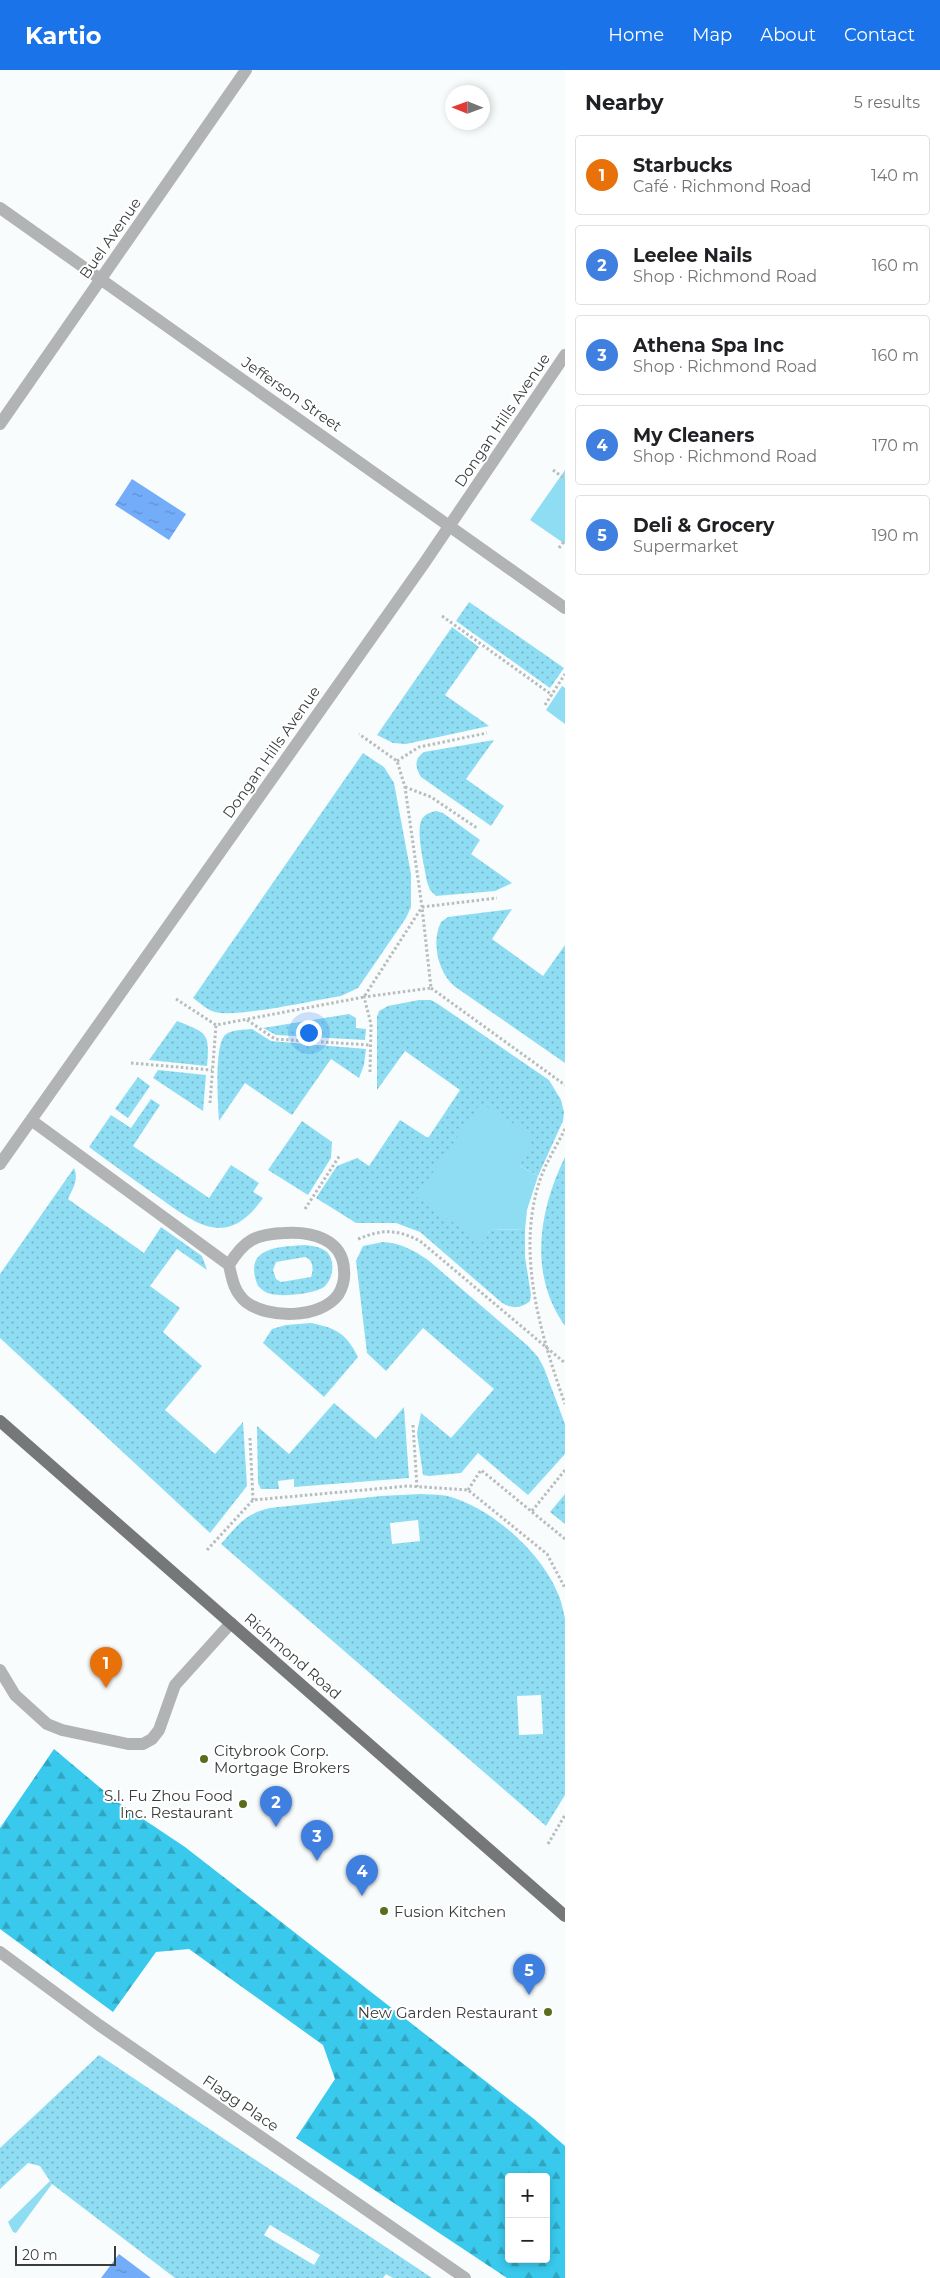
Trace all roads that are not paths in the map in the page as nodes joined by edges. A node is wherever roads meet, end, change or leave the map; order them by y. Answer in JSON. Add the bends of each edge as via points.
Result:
{"nodes":[{"id":1,"x":246,"y":70,"type":"edge"},
{"id":2,"x":0,"y":208,"type":"edge"},
{"id":3,"x":100,"y":279,"type":"junction"},
{"id":4,"x":565,"y":356,"type":"edge"},
{"id":5,"x":0,"y":424,"type":"edge"},
{"id":6,"x":450,"y":525,"type":"junction"},
{"id":7,"x":565,"y":608,"type":"edge"},
{"id":8,"x":31,"y":1120,"type":"junction"},
{"id":9,"x":0,"y":1164,"type":"edge"},
{"id":10,"x":229,"y":1265,"type":"junction"},
{"id":11,"x":0,"y":1421,"type":"edge"},
{"id":12,"x":231,"y":1623,"type":"junction"},
{"id":13,"x":0,"y":1670,"type":"edge"},
{"id":14,"x":565,"y":1916,"type":"edge"},
{"id":15,"x":0,"y":1952,"type":"edge"},
{"id":16,"x":465,"y":2278,"type":"edge"}],
"edges":[{"from":1,"to":3,"type":"street","name":"Buel Avenue"},
{"from":2,"to":3,"type":"street","name":"Jefferson Street"},
{"from":3,"to":5,"type":"street","name":"Buel Avenue"},
{"from":3,"to":6,"type":"street","name":"Jefferson Street"},
{"from":4,"to":6,"type":"street","name":"Dongan Hills Avenue"},
{"from":6,"to":7,"type":"street","name":"Jefferson Street"},
{"from":6,"to":8,"type":"street","name":"Dongan Hills Avenue"},
{"from":8,"to":9,"type":"street","name":"Dongan Hills Avenue"},
{"from":8,"to":10,"type":"street"},
{"from":10,"to":10,"type":"street","via":[[234,1287],[245,1301],[260,1310],[294,1313],[325,1306],[344,1283],[343,1258],[337,1248],[326,1239],[306,1233],[253,1238],[239,1249]]},
{"from":11,"to":12,"type":"main road","name":"Richmond Road"},
{"from":12,"to":13,"type":"street","via":[[176,1685],[159,1730],[143,1744],[128,1744],[47,1724],[15,1695]]},
{"from":12,"to":14,"type":"main road","name":"Richmond Road"},
{"from":15,"to":16,"type":"street","name":"Flagg Place","via":[[98,2025]]}]}
